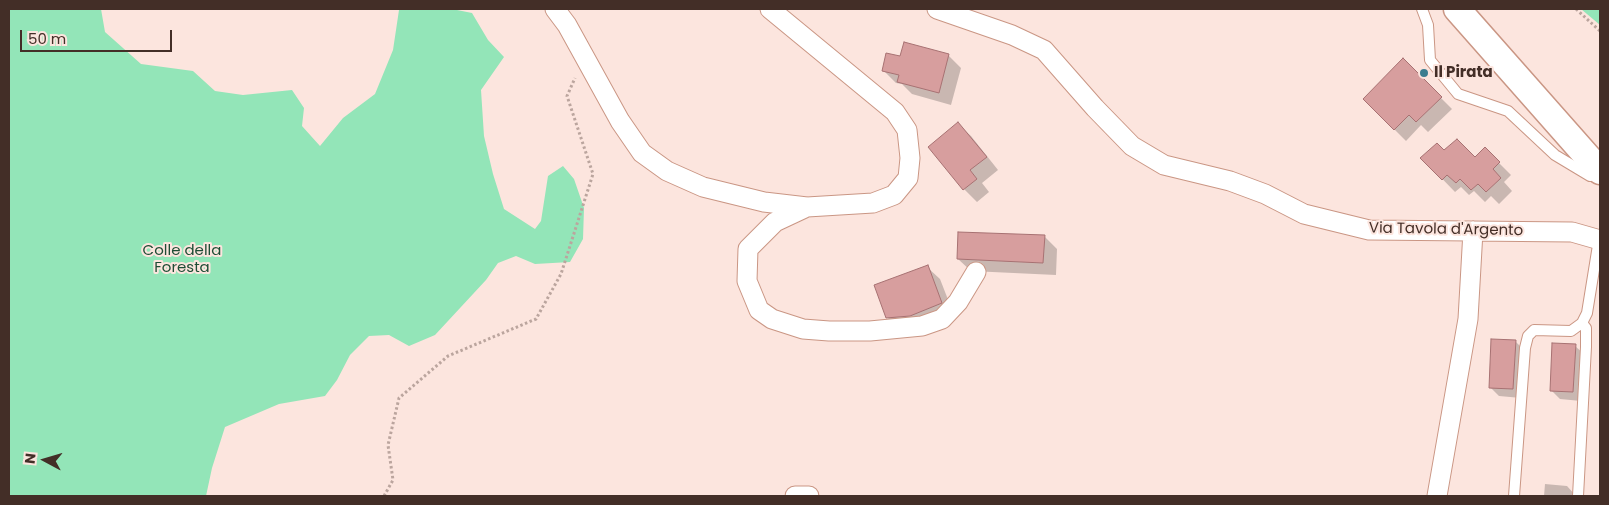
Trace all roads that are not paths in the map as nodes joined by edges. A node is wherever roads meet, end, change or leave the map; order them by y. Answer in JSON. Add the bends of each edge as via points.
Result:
{"nodes":[{"id":1,"x":555,"y":9,"type":"edge"},
{"id":2,"x":770,"y":9,"type":"edge"},
{"id":3,"x":937,"y":9,"type":"edge"},
{"id":4,"x":1422,"y":9,"type":"edge"},
{"id":5,"x":1457,"y":9,"type":"edge"},
{"id":6,"x":1595,"y":161,"type":"edge"},
{"id":7,"x":807,"y":207,"type":"junction"},
{"id":8,"x":1474,"y":231,"type":"junction"},
{"id":9,"x":1600,"y":240,"type":"edge"},
{"id":10,"x":976,"y":272,"type":"dead end"},
{"id":11,"x":1582,"y":323,"type":"junction"},
{"id":12,"x":795,"y":496,"type":"edge"},
{"id":13,"x":809,"y":496,"type":"edge"},
{"id":14,"x":1437,"y":496,"type":"edge"},
{"id":15,"x":1514,"y":496,"type":"edge"},
{"id":16,"x":1578,"y":496,"type":"edge"}],
"edges":[{"from":1,"to":7,"type":"street","via":[[642,153],[667,171],[703,187],[764,202]]},
{"from":2,"to":7,"type":"street","via":[[895,112],[907,130],[908,178],[894,195],[873,203]]},
{"from":3,"to":8,"type":"street","name":"Via Tavola d'Argento","via":[[1012,35],[1044,50],[1132,146],[1164,165],[1230,181],[1304,214],[1369,230]]},
{"from":4,"to":6,"type":"lane","via":[[1428,25],[1430,60],[1458,94],[1508,111],[1555,155],[1577,170],[1594,175]]},
{"from":5,"to":6,"type":"main road"},
{"from":7,"to":10,"type":"street","via":[[775,222],[748,249],[747,281],[759,310],[772,319],[803,329],[829,331],[922,326],[942,319],[958,302]]},
{"from":8,"to":9,"type":"street","name":"Via Tavola d'Argento","via":[[1572,232]]},
{"from":8,"to":14,"type":"street","via":[[1468,319]]},
{"from":9,"to":11,"type":"lane","via":[[1587,313]]},
{"from":11,"to":15,"type":"lane","via":[[1571,331],[1534,330],[1528,336]]},
{"from":11,"to":16,"type":"lane","via":[[1586,328],[1586,347]]},
{"from":12,"to":13,"type":"street"}]}
